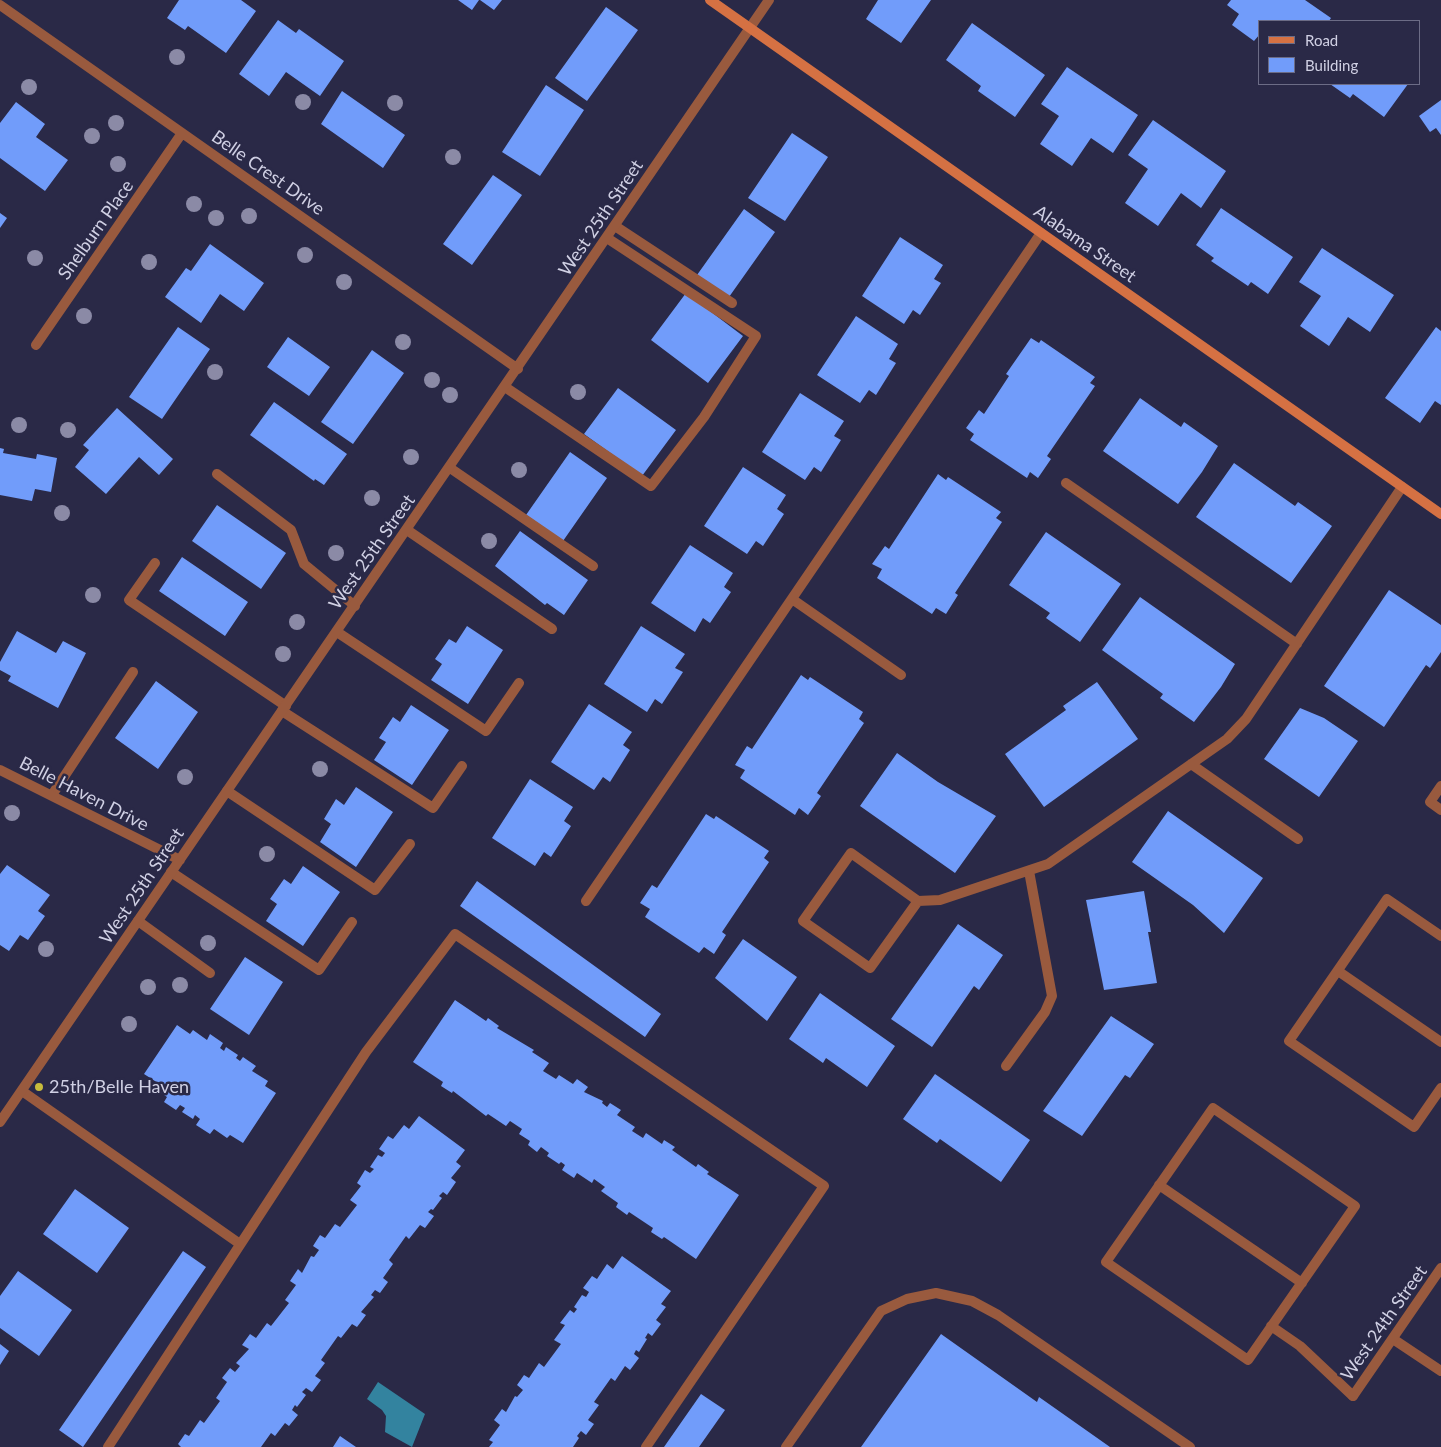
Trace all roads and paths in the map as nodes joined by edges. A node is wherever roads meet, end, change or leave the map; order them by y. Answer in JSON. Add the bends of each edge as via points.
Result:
{"nodes":[{"id":1,"x":710,"y":0,"type":"edge"},
{"id":2,"x":769,"y":0,"type":"edge"},
{"id":3,"x":0,"y":5,"type":"edge"},
{"id":4,"x":750,"y":28,"type":"junction"},
{"id":5,"x":182,"y":133,"type":"junction"},
{"id":6,"x":615,"y":226,"type":"junction"},
{"id":7,"x":1041,"y":233,"type":"junction"},
{"id":8,"x":607,"y":238,"type":"junction"},
{"id":9,"x":732,"y":303,"type":"dead end"},
{"id":10,"x":36,"y":345,"type":"dead end"},
{"id":11,"x":518,"y":368,"type":"junction"},
{"id":12,"x":505,"y":387,"type":"junction"},
{"id":13,"x":450,"y":468,"type":"junction"},
{"id":14,"x":217,"y":474,"type":"dead end"},
{"id":15,"x":1066,"y":483,"type":"dead end"},
{"id":16,"x":1402,"y":487,"type":"junction"},
{"id":17,"x":1441,"y":514,"type":"edge"},
{"id":18,"x":407,"y":530,"type":"junction"},
{"id":19,"x":155,"y":563,"type":"dead end"},
{"id":20,"x":593,"y":566,"type":"dead end"},
{"id":21,"x":792,"y":599,"type":"junction"},
{"id":22,"x":355,"y":606,"type":"junction"},
{"id":23,"x":552,"y":629,"type":"dead end"},
{"id":24,"x":337,"y":632,"type":"junction"},
{"id":25,"x":1297,"y":644,"type":"junction"},
{"id":26,"x":133,"y":672,"type":"dead end"},
{"id":27,"x":901,"y":675,"type":"dead end"},
{"id":28,"x":519,"y":683,"type":"dead end"},
{"id":29,"x":284,"y":708,"type":"junction"},
{"id":30,"x":1191,"y":764,"type":"junction"},
{"id":31,"x":462,"y":766,"type":"dead end"},
{"id":32,"x":0,"y":770,"type":"edge"},
{"id":33,"x":1441,"y":786,"type":"edge"},
{"id":34,"x":227,"y":791,"type":"junction"},
{"id":35,"x":52,"y":796,"type":"junction"},
{"id":36,"x":1441,"y":810,"type":"edge"},
{"id":37,"x":1298,"y":840,"type":"dead end"},
{"id":38,"x":410,"y":844,"type":"dead end"},
{"id":39,"x":180,"y":860,"type":"junction"},
{"id":40,"x":1029,"y":871,"type":"junction"},
{"id":41,"x":171,"y":872,"type":"junction"},
{"id":42,"x":586,"y":901,"type":"dead end"},
{"id":43,"x":918,"y":901,"type":"junction"},
{"id":44,"x":138,"y":921,"type":"junction"},
{"id":45,"x":352,"y":922,"type":"dead end"},
{"id":46,"x":1441,"y":936,"type":"edge"},
{"id":47,"x":1338,"y":971,"type":"junction"},
{"id":48,"x":210,"y":973,"type":"dead end"},
{"id":49,"x":1441,"y":1042,"type":"edge"},
{"id":50,"x":1006,"y":1066,"type":"dead end"},
{"id":51,"x":1441,"y":1088,"type":"edge"},
{"id":52,"x":22,"y":1090,"type":"junction"},
{"id":53,"x":0,"y":1122,"type":"edge"},
{"id":54,"x":1159,"y":1185,"type":"junction"},
{"id":55,"x":240,"y":1244,"type":"junction"},
{"id":56,"x":1441,"y":1268,"type":"edge"},
{"id":57,"x":1302,"y":1283,"type":"junction"},
{"id":58,"x":1271,"y":1326,"type":"junction"},
{"id":59,"x":1393,"y":1339,"type":"junction"},
{"id":60,"x":1441,"y":1372,"type":"edge"},
{"id":61,"x":108,"y":1447,"type":"edge"},
{"id":62,"x":646,"y":1447,"type":"edge"},
{"id":63,"x":786,"y":1447,"type":"edge"},
{"id":64,"x":1190,"y":1447,"type":"edge"}],
"edges":[{"from":1,"to":4,"type":"street","name":"Alabama Street"},
{"from":2,"to":4,"type":"street","name":"West 25th Street"},
{"from":3,"to":5,"type":"street","name":"Belle Crest Drive"},
{"from":4,"to":6,"type":"street","name":"West 25th Street"},
{"from":4,"to":7,"type":"street","name":"Alabama Street"},
{"from":5,"to":10,"type":"street","name":"Shelburn Place"},
{"from":5,"to":11,"type":"street","name":"Belle Crest Drive"},
{"from":6,"to":8,"type":"street","name":"West 25th Street"},
{"from":6,"to":9,"type":"street"},
{"from":7,"to":16,"type":"street","name":"Alabama Street"},
{"from":7,"to":21,"type":"street"},
{"from":8,"to":11,"type":"street","name":"West 25th Street"},
{"from":8,"to":12,"type":"street","via":[[756,336],[704,417],[651,486]]},
{"from":11,"to":12,"type":"street","name":"West 25th Street"},
{"from":12,"to":13,"type":"street","name":"West 25th Street"},
{"from":13,"to":18,"type":"street","name":"West 25th Street"},
{"from":13,"to":20,"type":"street"},
{"from":14,"to":22,"type":"street","via":[[291,530],[304,564]]},
{"from":15,"to":25,"type":"street"},
{"from":16,"to":17,"type":"street","name":"Alabama Street"},
{"from":16,"to":25,"type":"street"},
{"from":18,"to":22,"type":"street","name":"West 25th Street"},
{"from":18,"to":23,"type":"street"},
{"from":19,"to":29,"type":"street","via":[[129,600]]},
{"from":21,"to":27,"type":"street"},
{"from":21,"to":42,"type":"street"},
{"from":22,"to":24,"type":"street","name":"West 25th Street"},
{"from":24,"to":28,"type":"street","via":[[486,731]]},
{"from":24,"to":29,"type":"street","name":"West 25th Street"},
{"from":25,"to":30,"type":"street","via":[[1246,718],[1227,739]]},
{"from":26,"to":35,"type":"street"},
{"from":29,"to":31,"type":"street","via":[[433,808]]},
{"from":29,"to":34,"type":"street","name":"West 25th Street"},
{"from":30,"to":37,"type":"street"},
{"from":30,"to":40,"type":"street","via":[[1048,864]]},
{"from":32,"to":35,"type":"street","name":"Belle Haven Drive"},
{"from":33,"to":36,"type":"street","via":[[1430,802]]},
{"from":34,"to":38,"type":"street","via":[[375,890]]},
{"from":34,"to":39,"type":"street","name":"West 25th Street"},
{"from":35,"to":39,"type":"street","name":"Belle Haven Drive"},
{"from":39,"to":41,"type":"street","name":"West 25th Street"},
{"from":40,"to":43,"type":"street","via":[[940,900]]},
{"from":40,"to":50,"type":"street","via":[[1052,996],[1046,1012]]},
{"from":41,"to":44,"type":"street","name":"West 25th Street"},
{"from":41,"to":45,"type":"street","via":[[319,970]]},
{"from":43,"to":43,"type":"street","via":[[870,968],[803,921],[851,853]]},
{"from":44,"to":48,"type":"street"},
{"from":44,"to":52,"type":"street","name":"West 25th Street"},
{"from":46,"to":47,"type":"street","via":[[1387,899]]},
{"from":47,"to":49,"type":"street"},
{"from":47,"to":51,"type":"street","via":[[1289,1041],[1414,1127]]},
{"from":52,"to":53,"type":"street","name":"West 25th Street"},
{"from":52,"to":55,"type":"street"},
{"from":54,"to":57,"type":"street"},
{"from":54,"to":57,"type":"street","via":[[1213,1108],[1355,1206]]},
{"from":54,"to":58,"type":"street","via":[[1106,1262],[1248,1360]]},
{"from":55,"to":61,"type":"street"},
{"from":55,"to":62,"type":"street","via":[[366,1052],[455,934],[824,1186]]},
{"from":56,"to":59,"type":"street","name":"West 24th Street"},
{"from":57,"to":58,"type":"street"},
{"from":58,"to":59,"type":"street","name":"West 24th Street","via":[[1300,1346],[1353,1396]]},
{"from":59,"to":60,"type":"street"},
{"from":63,"to":64,"type":"street","via":[[881,1311],[907,1298],[936,1293],[972,1301],[998,1315]]}]}
